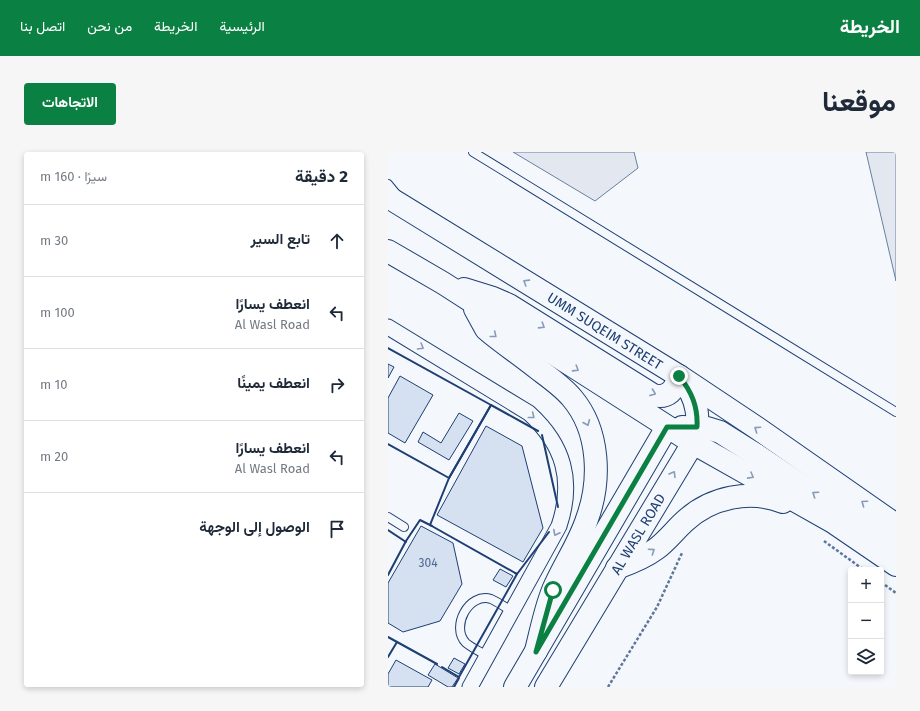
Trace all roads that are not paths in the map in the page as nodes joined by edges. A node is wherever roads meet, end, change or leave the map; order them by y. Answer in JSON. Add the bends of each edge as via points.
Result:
{"nodes":[{"id":1,"x":473,"y":152,"type":"edge"},
{"id":2,"x":388,"y":184,"type":"edge"},
{"id":3,"x":388,"y":197,"type":"edge"},
{"id":4,"x":406,"y":208,"type":"junction"},
{"id":5,"x":388,"y":251,"type":"edge"},
{"id":6,"x":443,"y":283,"type":"junction"},
{"id":7,"x":472,"y":303,"type":"junction"},
{"id":8,"x":388,"y":328,"type":"edge"},
{"id":9,"x":679,"y":376,"type":"junction"},
{"id":10,"x":896,"y":412,"type":"edge"},
{"id":11,"x":667,"y":427,"type":"junction"},
{"id":12,"x":700,"y":441,"type":"junction"},
{"id":13,"x":388,"y":517,"type":"edge"},
{"id":14,"x":896,"y":525,"type":"edge"},
{"id":15,"x":404,"y":527,"type":"dead end"},
{"id":16,"x":828,"y":531,"type":"junction"},
{"id":17,"x":896,"y":543,"type":"edge"},
{"id":18,"x":896,"y":565,"type":"edge"},
{"id":19,"x":617,"y":568,"type":"junction"},
{"id":20,"x":512,"y":612,"type":"junction"},
{"id":21,"x":536,"y":652,"type":"junction"},
{"id":22,"x":487,"y":656,"type":"junction"},
{"id":23,"x":470,"y":687,"type":"edge"},
{"id":24,"x":515,"y":687,"type":"edge"},
{"id":25,"x":546,"y":687,"type":"edge"}],
"edges":[{"from":1,"to":10,"type":"lane"},
{"from":2,"to":4,"type":"lane"},
{"from":3,"to":4,"type":"main road","name":"UMM SUQEIM STREET"},
{"from":9,"to":4,"type":"main road","name":"UMM SUQEIM STREET","one_way":true},
{"from":5,"to":6,"type":"main road"},
{"from":6,"to":7,"type":"main road"},
{"from":6,"to":9,"type":"main road","one_way":true,"via":[[509,305],[653,395],[668,394],[676,386]]},
{"from":7,"to":11,"type":"main road","one_way":true},
{"from":7,"to":21,"type":"main road","one_way":true,"via":[[486,329],[563,388],[573,399],[589,427],[593,443],[596,462],[595,482],[587,521],[553,590]]},
{"from":8,"to":20,"type":"street","one_way":true,"via":[[529,413],[551,437],[558,451],[566,481],[564,512],[552,540]]},
{"from":9,"to":12,"type":"main road","via":[[692,394],[696,405]]},
{"from":14,"to":9,"type":"main road","name":"UMM SUQEIM STREET","one_way":true},
{"from":11,"to":12,"type":"main road"},
{"from":11,"to":21,"type":"main road","name":"AL WASL ROAD"},
{"from":12,"to":16,"type":"main road","one_way":true},
{"from":17,"to":12,"type":"main road","one_way":true,"via":[[879,537],[720,432],[712,436],[708,449]]},
{"from":19,"to":12,"type":"main road","name":"AL WASL ROAD","one_way":true},
{"from":13,"to":15,"type":"lane"},
{"from":16,"to":18,"type":"main road"},
{"from":19,"to":16,"type":"main road","one_way":true,"via":[[655,550],[706,506],[730,498],[754,496],[772,499]]},
{"from":19,"to":25,"type":"main road","name":"AL WASL ROAD"},
{"from":20,"to":22,"type":"street"},
{"from":20,"to":22,"type":"lane","via":[[490,599],[476,601],[465,610],[460,623],[462,637],[466,643]]},
{"from":21,"to":24,"type":"main road","name":"AL WASL ROAD"},
{"from":22,"to":23,"type":"street"}]}
